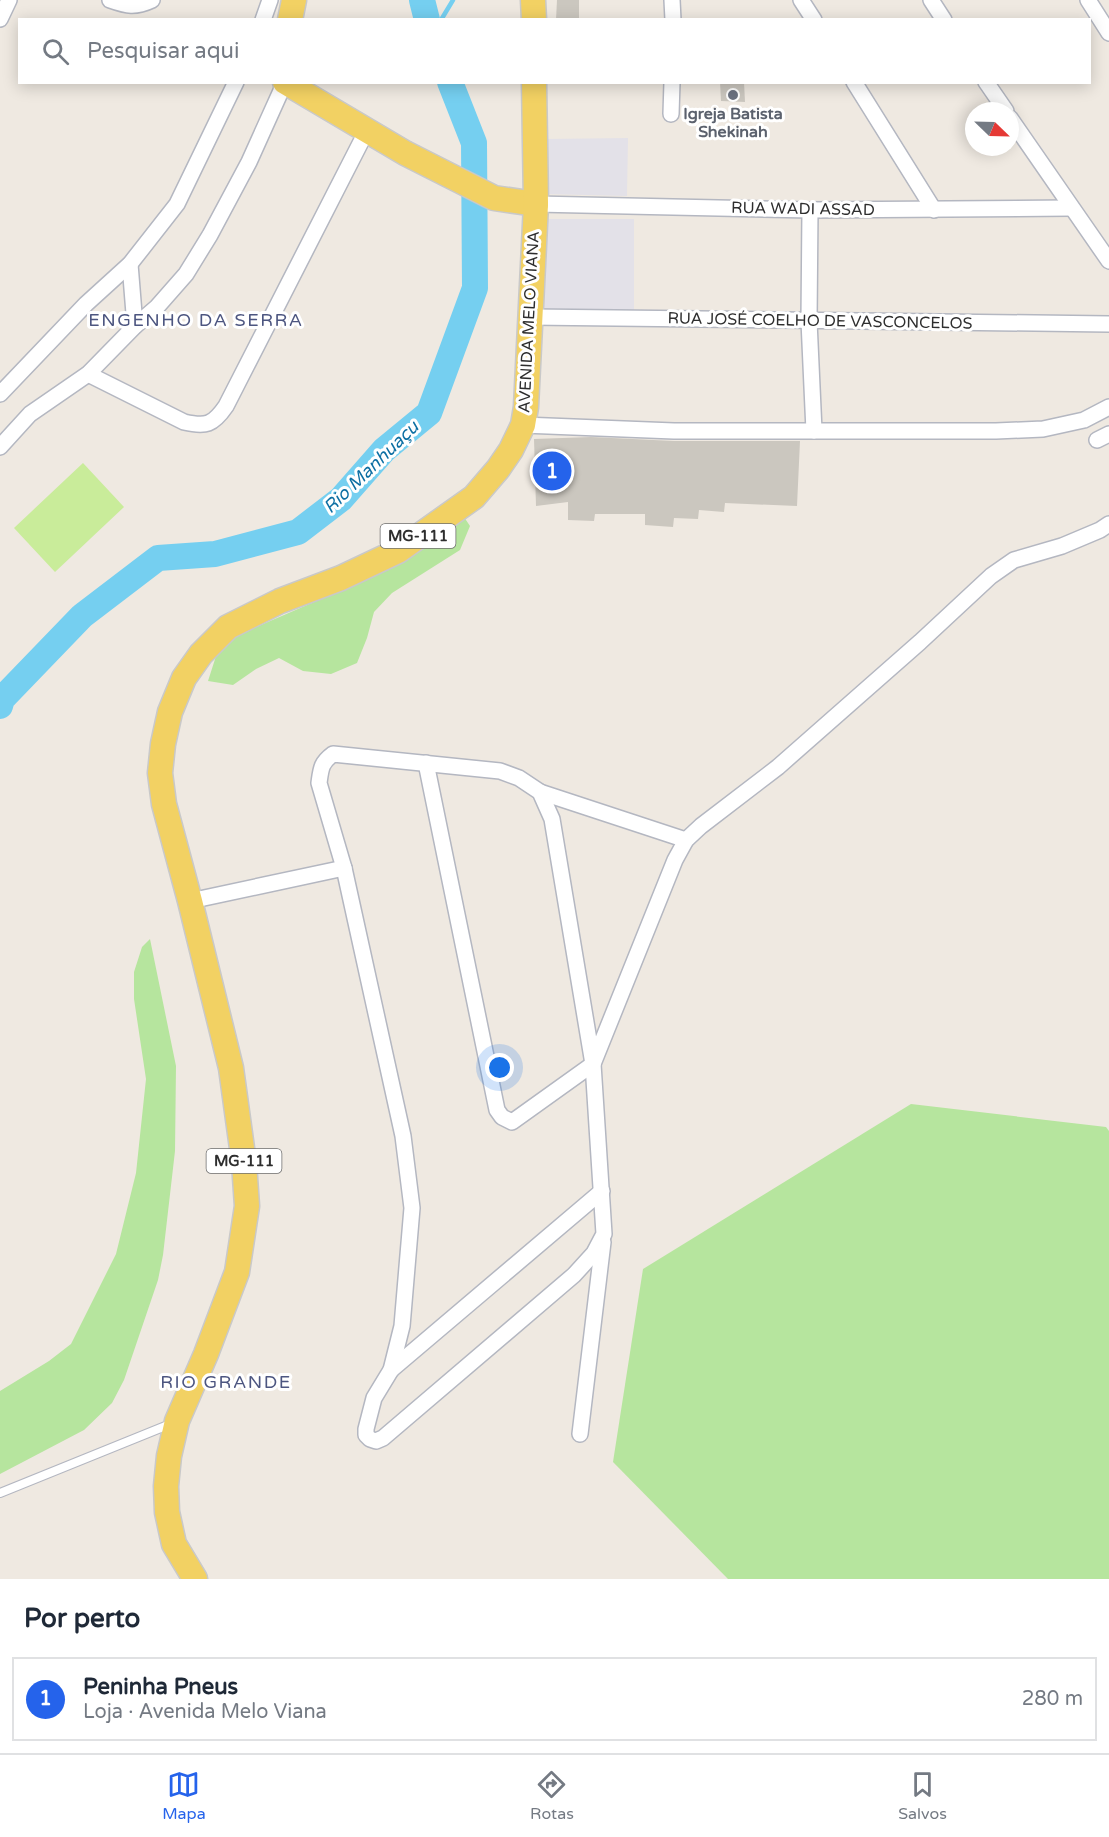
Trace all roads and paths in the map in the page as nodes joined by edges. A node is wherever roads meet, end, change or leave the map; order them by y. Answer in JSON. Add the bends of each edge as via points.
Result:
{"nodes":[{"id":1,"x":9,"y":0,"type":"edge"},
{"id":2,"x":110,"y":0,"type":"edge"},
{"id":3,"x":152,"y":0,"type":"edge"},
{"id":4,"x":270,"y":0,"type":"edge"},
{"id":5,"x":294,"y":0,"type":"edge"},
{"id":6,"x":533,"y":0,"type":"edge"},
{"id":7,"x":672,"y":0,"type":"edge"},
{"id":8,"x":801,"y":0,"type":"edge"},
{"id":9,"x":931,"y":0,"type":"edge"},
{"id":10,"x":1088,"y":0,"type":"edge"},
{"id":11,"x":263,"y":18,"type":"edge"},
{"id":12,"x":290,"y":18,"type":"edge"},
{"id":13,"x":534,"y":18,"type":"edge"},
{"id":14,"x":674,"y":18,"type":"edge"},
{"id":15,"x":813,"y":18,"type":"edge"},
{"id":16,"x":943,"y":18,"type":"edge"},
{"id":17,"x":0,"y":19,"type":"edge"},
{"id":18,"x":1109,"y":33,"type":"edge"},
{"id":19,"x":235,"y":84,"type":"edge"},
{"id":20,"x":284,"y":84,"type":"edge"},
{"id":21,"x":288,"y":84,"type":"edge"},
{"id":22,"x":534,"y":84,"type":"edge"},
{"id":23,"x":672,"y":84,"type":"edge"},
{"id":24,"x":855,"y":84,"type":"edge"},
{"id":25,"x":987,"y":84,"type":"edge"},
{"id":26,"x":1000,"y":102,"type":"edge"},
{"id":27,"x":671,"y":114,"type":"dead end"},
{"id":28,"x":1019,"y":131,"type":"edge"},
{"id":29,"x":366,"y":132,"type":"junction"},
{"id":30,"x":536,"y":204,"type":"junction"},
{"id":31,"x":1071,"y":208,"type":"junction"},
{"id":32,"x":810,"y":210,"type":"junction"},
{"id":33,"x":934,"y":210,"type":"junction"},
{"id":34,"x":1109,"y":261,"type":"edge"},
{"id":35,"x":130,"y":264,"type":"junction"},
{"id":36,"x":531,"y":317,"type":"junction"},
{"id":37,"x":809,"y":321,"type":"junction"},
{"id":38,"x":1109,"y":324,"type":"edge"},
{"id":39,"x":135,"y":326,"type":"junction"},
{"id":40,"x":88,"y":374,"type":"junction"},
{"id":41,"x":0,"y":394,"type":"edge"},
{"id":42,"x":1109,"y":407,"type":"edge"},
{"id":43,"x":523,"y":425,"type":"junction"},
{"id":44,"x":814,"y":431,"type":"junction"},
{"id":45,"x":0,"y":447,"type":"edge"},
{"id":46,"x":1109,"y":524,"type":"edge"},
{"id":47,"x":426,"y":764,"type":"junction"},
{"id":48,"x":540,"y":792,"type":"junction"},
{"id":49,"x":686,"y":840,"type":"junction"},
{"id":50,"x":344,"y":868,"type":"junction"},
{"id":51,"x":190,"y":901,"type":"junction"},
{"id":52,"x":592,"y":1064,"type":"junction"},
{"id":53,"x":602,"y":1191,"type":"junction"},
{"id":54,"x":604,"y":1234,"type":"junction"},
{"id":55,"x":391,"y":1370,"type":"junction"},
{"id":56,"x":177,"y":1421,"type":"junction"},
{"id":57,"x":580,"y":1434,"type":"dead end"},
{"id":58,"x":0,"y":1493,"type":"edge"},
{"id":59,"x":195,"y":1579,"type":"edge"}],
"edges":[{"from":1,"to":17,"type":"street"},
{"from":2,"to":3,"type":"street","via":[[130,6]]},
{"from":4,"to":11,"type":"street"},
{"from":5,"to":12,"type":"main road"},
{"from":6,"to":13,"type":"main road"},
{"from":7,"to":14,"type":"street"},
{"from":8,"to":15,"type":"street"},
{"from":9,"to":16,"type":"street"},
{"from":10,"to":18,"type":"street"},
{"from":19,"to":35,"type":"street","via":[[177,204]]},
{"from":20,"to":39,"type":"street","via":[[249,162],[186,274],[157,308]]},
{"from":21,"to":29,"type":"main road"},
{"from":22,"to":30,"type":"main road","name":"AVENIDA MELO VIANA","number":"MG-111"},
{"from":23,"to":27,"type":"street"},
{"from":24,"to":33,"type":"street"},
{"from":25,"to":26,"type":"street"},
{"from":28,"to":31,"type":"street"},
{"from":29,"to":30,"type":"main road","via":[[494,198]]},
{"from":29,"to":40,"type":"street","via":[[217,419],[200,426],[184,422]]},
{"from":30,"to":32,"type":"street","name":"RUA WADI ASSAD"},
{"from":30,"to":36,"type":"main road","name":"AVENIDA MELO VIANA","number":"MG-111"},
{"from":31,"to":33,"type":"street","name":"RUA WADI ASSAD"},
{"from":31,"to":34,"type":"street"},
{"from":32,"to":33,"type":"street","name":"RUA WADI ASSAD"},
{"from":32,"to":37,"type":"street"},
{"from":35,"to":39,"type":"street"},
{"from":35,"to":41,"type":"street"},
{"from":36,"to":37,"type":"street","name":"RUA JOSÉ COELHO DE VASCONCELOS"},
{"from":36,"to":43,"type":"main road","name":"AVENIDA MELO VIANA","number":"MG-111"},
{"from":37,"to":38,"type":"street","name":"RUA JOSÉ COELHO DE VASCONCELOS"},
{"from":37,"to":44,"type":"street"},
{"from":39,"to":40,"type":"street"},
{"from":40,"to":45,"type":"street","via":[[30,414]]},
{"from":42,"to":44,"type":"street","via":[[1084,420],[1042,429]]},
{"from":43,"to":44,"type":"street"},
{"from":43,"to":51,"type":"main road","name":"AVENIDA MELO VIANA","number":"MG-111","via":[[512,450],[474,497],[398,551],[228,627],[184,678],[170,712],[160,773],[164,804]]},
{"from":46,"to":49,"type":"street","via":[[1062,546],[1014,560],[991,576],[778,767]]},
{"from":47,"to":48,"type":"street","via":[[500,771]]},
{"from":47,"to":50,"type":"street","via":[[333,754],[324,761],[319,783]]},
{"from":47,"to":52,"type":"street","via":[[497,1110],[512,1122]]},
{"from":48,"to":49,"type":"street"},
{"from":48,"to":52,"type":"street","via":[[552,819]]},
{"from":49,"to":52,"type":"street"},
{"from":50,"to":51,"type":"street"},
{"from":50,"to":55,"type":"street","via":[[403,1136],[412,1208],[402,1326]]},
{"from":51,"to":56,"type":"main road","number":"MG-111","via":[[231,1068],[247,1206],[237,1272]]},
{"from":52,"to":53,"type":"street"},
{"from":53,"to":54,"type":"street"},
{"from":53,"to":55,"type":"street"},
{"from":54,"to":55,"type":"street","via":[[594,1253],[574,1275],[376,1441],[366,1435],[366,1429],[374,1398]]},
{"from":54,"to":57,"type":"street"},
{"from":56,"to":58,"type":"lane"},
{"from":56,"to":59,"type":"main road","number":"MG-111","via":[[169,1456],[167,1512],[174,1544]]}]}
